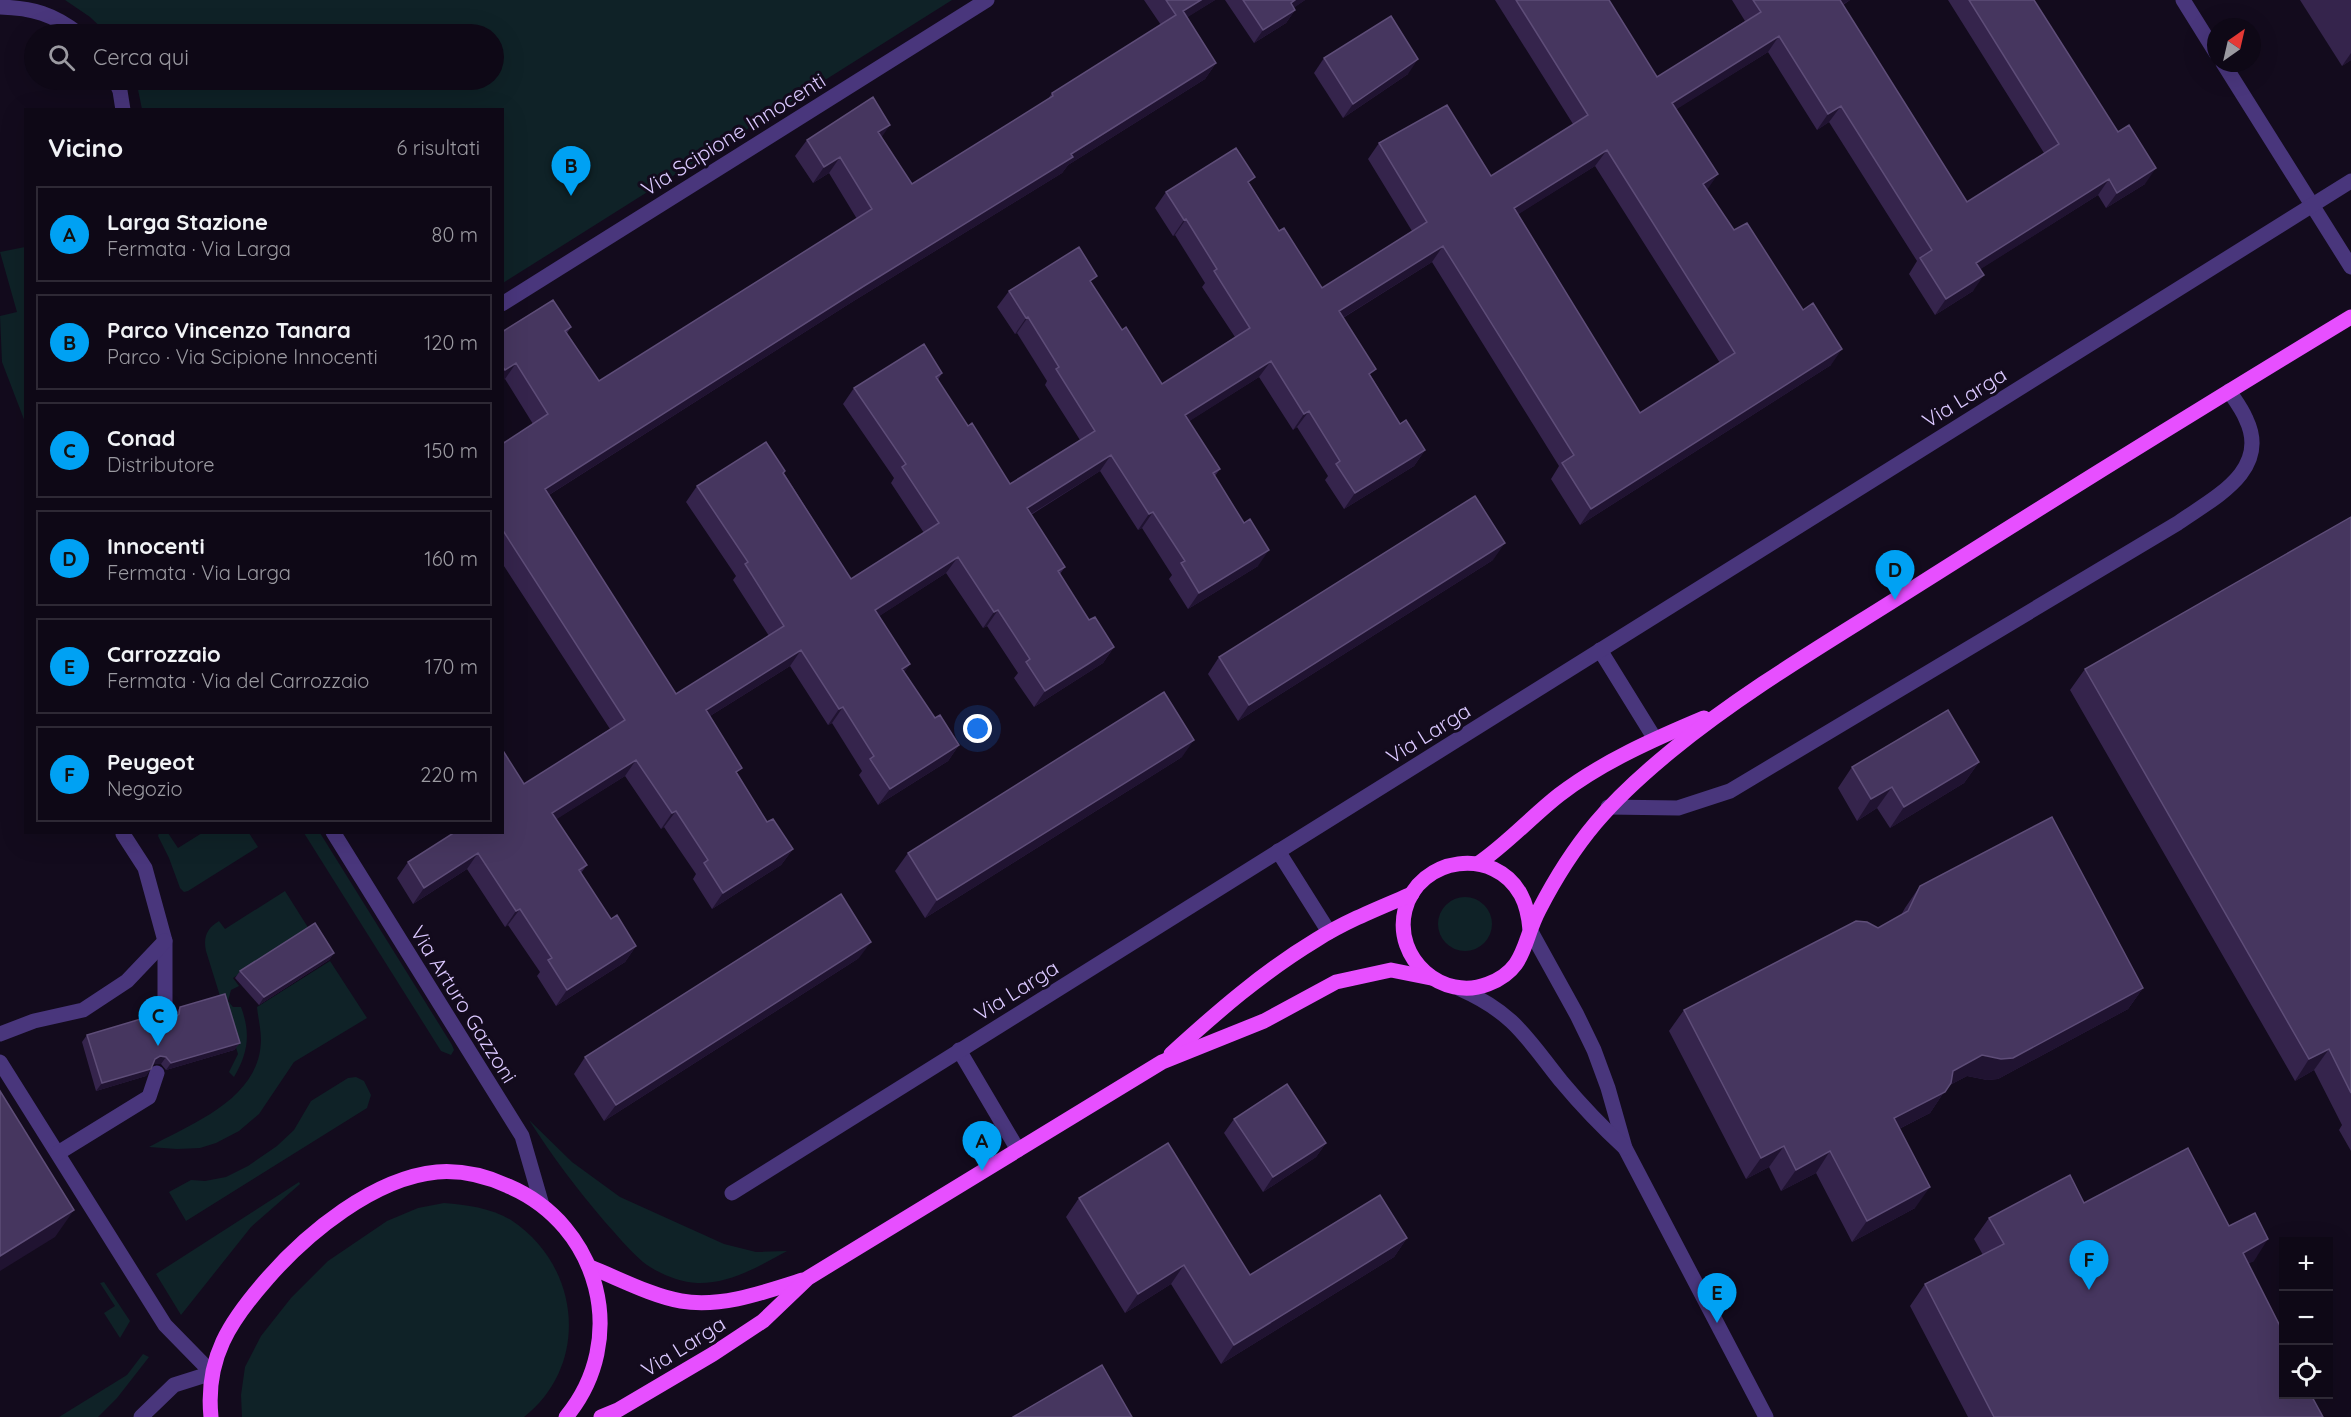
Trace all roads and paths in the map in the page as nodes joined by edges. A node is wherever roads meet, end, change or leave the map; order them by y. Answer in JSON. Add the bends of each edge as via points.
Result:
{"nodes":[{"id":1,"x":987,"y":0,"type":"edge"},
{"id":2,"x":2183,"y":0,"type":"edge"},
{"id":3,"x":0,"y":7,"type":"edge"},
{"id":4,"x":67,"y":24,"type":"edge"},
{"id":5,"x":2207,"y":39,"type":"edge"},
{"id":6,"x":2229,"y":72,"type":"edge"},
{"id":7,"x":120,"y":90,"type":"edge"},
{"id":8,"x":123,"y":108,"type":"edge"},
{"id":9,"x":2351,"y":181,"type":"edge"},
{"id":10,"x":2312,"y":205,"type":"junction"},
{"id":11,"x":2351,"y":267,"type":"edge"},
{"id":12,"x":504,"y":303,"type":"edge"},
{"id":13,"x":2351,"y":317,"type":"edge"},
{"id":14,"x":2229,"y":392,"type":"junction"},
{"id":15,"x":1600,"y":650,"type":"junction"},
{"id":16,"x":1722,"y":710,"type":"junction"},
{"id":17,"x":1655,"y":739,"type":"junction"},
{"id":18,"x":1608,"y":807,"type":"junction"},
{"id":19,"x":123,"y":834,"type":"edge"},
{"id":20,"x":334,"y":834,"type":"edge"},
{"id":21,"x":1278,"y":851,"type":"junction"},
{"id":22,"x":1479,"y":863,"type":"junction"},
{"id":23,"x":1412,"y":894,"type":"junction"},
{"id":24,"x":1530,"y":930,"type":"junction"},
{"id":25,"x":1329,"y":932,"type":"junction"},
{"id":26,"x":165,"y":941,"type":"junction"},
{"id":27,"x":1432,"y":978,"type":"junction"},
{"id":28,"x":1460,"y":989,"type":"junction"},
{"id":29,"x":165,"y":1017,"type":"edge"},
{"id":30,"x":0,"y":1034,"type":"edge"},
{"id":31,"x":959,"y":1050,"type":"junction"},
{"id":32,"x":0,"y":1062,"type":"edge"},
{"id":33,"x":1162,"y":1062,"type":"junction"},
{"id":34,"x":158,"y":1073,"type":"dead end"},
{"id":35,"x":1624,"y":1148,"type":"junction"},
{"id":36,"x":1018,"y":1150,"type":"junction"},
{"id":37,"x":58,"y":1153,"type":"junction"},
{"id":38,"x":732,"y":1193,"type":"dead end"},
{"id":39,"x":542,"y":1205,"type":"junction"},
{"id":40,"x":590,"y":1267,"type":"junction"},
{"id":41,"x":808,"y":1278,"type":"junction"},
{"id":42,"x":212,"y":1373,"type":"junction"},
{"id":43,"x":141,"y":1417,"type":"edge"},
{"id":44,"x":211,"y":1417,"type":"edge"},
{"id":45,"x":566,"y":1417,"type":"edge"},
{"id":46,"x":601,"y":1417,"type":"edge"},
{"id":47,"x":1766,"y":1417,"type":"edge"}],
"edges":[{"from":1,"to":12,"type":"street","name":"Via Scipione Innocenti"},
{"from":2,"to":5,"type":"street"},
{"from":3,"to":4,"type":"street","via":[[41,12]]},
{"from":6,"to":10,"type":"street"},
{"from":7,"to":8,"type":"street"},
{"from":9,"to":10,"type":"street","name":"Via Larga"},
{"from":10,"to":11,"type":"street"},
{"from":10,"to":15,"type":"street","name":"Via Larga"},
{"from":13,"to":14,"type":"main road"},
{"from":14,"to":16,"type":"main road"},
{"from":14,"to":18,"type":"street","via":[[2248,424],[2252,454],[2245,471],[2230,486],[2178,523],[1730,791],[1678,808]]},
{"from":15,"to":17,"type":"street"},
{"from":15,"to":21,"type":"street","name":"Via Larga"},
{"from":16,"to":17,"type":"main road"},
{"from":16,"to":18,"type":"main road"},
{"from":17,"to":22,"type":"main road","via":[[1614,759],[1561,794]]},
{"from":18,"to":24,"type":"main road","via":[[1567,859]]},
{"from":19,"to":26,"type":"street","via":[[145,868]]},
{"from":20,"to":39,"type":"street","name":"Via Arturo Gazzoni","via":[[522,1136]]},
{"from":21,"to":25,"type":"street"},
{"from":21,"to":31,"type":"street","name":"Via Larga"},
{"from":22,"to":23,"type":"main road","name":"Via Larga","via":[[1463,862],[1440,868],[1421,881]]},
{"from":22,"to":24,"type":"main road","via":[[1511,880],[1528,912]]},
{"from":23,"to":25,"type":"main road","name":"Via Larga"},
{"from":23,"to":27,"type":"main road","name":"Via Larga","via":[[1403,931],[1417,965]]},
{"from":24,"to":28,"type":"main road","via":[[1525,950],[1499,980]]},
{"from":24,"to":35,"type":"street","via":[[1594,1050]]},
{"from":25,"to":33,"type":"main road","name":"Via Larga","via":[[1251,984]]},
{"from":26,"to":29,"type":"street"},
{"from":26,"to":30,"type":"street","via":[[127,981],[83,1010],[34,1021]]},
{"from":27,"to":28,"type":"main road","name":"Via Larga"},
{"from":27,"to":33,"type":"main road","name":"Via Larga","via":[[1391,970],[1336,982],[1264,1021]]},
{"from":28,"to":35,"type":"street","via":[[1487,1001],[1510,1019],[1590,1115]]},
{"from":31,"to":36,"type":"street"},
{"from":31,"to":38,"type":"street","name":"Via Larga"},
{"from":32,"to":37,"type":"street"},
{"from":33,"to":36,"type":"main road","name":"Via Larga"},
{"from":34,"to":37,"type":"street","via":[[149,1097]]},
{"from":35,"to":47,"type":"street"},
{"from":36,"to":41,"type":"main road","name":"Via Larga"},
{"from":37,"to":42,"type":"street","via":[[165,1325]]},
{"from":39,"to":40,"type":"main road","via":[[562,1224]]},
{"from":39,"to":42,"type":"main road","via":[[524,1192],[470,1173],[437,1172],[409,1178],[370,1194],[287,1255],[239,1312],[218,1352]]},
{"from":40,"to":41,"type":"main road","name":"Via Larga","via":[[680,1301],[707,1303]]},
{"from":40,"to":45,"type":"main road","via":[[599,1302],[598,1348],[585,1388]]},
{"from":41,"to":46,"type":"main road","name":"Via Larga","via":[[763,1321]]},
{"from":42,"to":43,"type":"street","via":[[174,1385]]},
{"from":42,"to":44,"type":"main road"}]}
